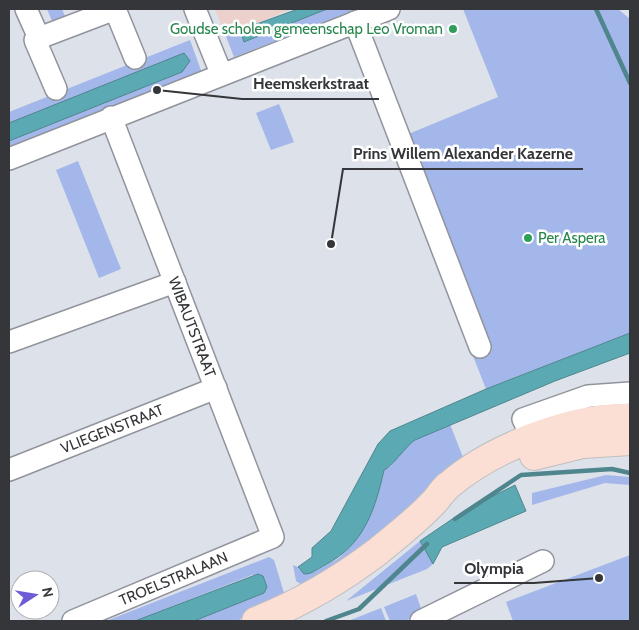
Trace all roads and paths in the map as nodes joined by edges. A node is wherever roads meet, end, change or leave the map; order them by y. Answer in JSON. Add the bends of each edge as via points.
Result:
{"nodes":[{"id":1,"x":26,"y":9,"type":"edge"},
{"id":2,"x":195,"y":9,"type":"edge"},
{"id":3,"x":389,"y":9,"type":"edge"},
{"id":4,"x":110,"y":10,"type":"edge"},
{"id":5,"x":355,"y":22,"type":"junction"},
{"id":6,"x":39,"y":38,"type":"junction"},
{"id":7,"x":134,"y":58,"type":"dead end"},
{"id":8,"x":221,"y":74,"type":"junction"},
{"id":9,"x":56,"y":89,"type":"dead end"},
{"id":10,"x":111,"y":117,"type":"junction"},
{"id":11,"x":9,"y":159,"type":"edge"},
{"id":12,"x":175,"y":282,"type":"junction"},
{"id":13,"x":9,"y":342,"type":"edge"},
{"id":14,"x":480,"y":347,"type":"dead end"},
{"id":15,"x":216,"y":388,"type":"junction"},
{"id":16,"x":630,"y":393,"type":"edge"},
{"id":17,"x":630,"y":418,"type":"edge"},
{"id":18,"x":630,"y":441,"type":"edge"},
{"id":19,"x":536,"y":446,"type":"junction"},
{"id":20,"x":9,"y":470,"type":"edge"},
{"id":21,"x":274,"y":537,"type":"joint"},
{"id":22,"x":542,"y":562,"type":"dead end"},
{"id":23,"x":73,"y":621,"type":"edge"},
{"id":24,"x":256,"y":621,"type":"edge"},
{"id":25,"x":421,"y":621,"type":"edge"}],
"edges":[{"from":1,"to":6,"type":"street"},
{"from":2,"to":8,"type":"street"},
{"from":3,"to":5,"type":"street"},
{"from":4,"to":6,"type":"street"},
{"from":4,"to":7,"type":"street","via":[[115,9]]},
{"from":5,"to":8,"type":"street"},
{"from":5,"to":14,"type":"street"},
{"from":6,"to":9,"type":"street","via":[[35,40]]},
{"from":8,"to":10,"type":"street"},
{"from":10,"to":11,"type":"street"},
{"from":10,"to":12,"type":"street","name":"WIBAUTSTRAAT"},
{"from":12,"to":13,"type":"street"},
{"from":12,"to":15,"type":"street","name":"WIBAUTSTRAAT"},
{"from":15,"to":20,"type":"street","name":"VLIEGENSTRAAT"},
{"from":15,"to":21,"type":"street","name":"WIBAUTSTRAAT"},
{"from":16,"to":19,"type":"street","via":[[588,396],[523,419]]},
{"from":17,"to":19,"type":"main road","via":[[590,421]]},
{"from":18,"to":19,"type":"main road"},
{"from":19,"to":24,"type":"main road","via":[[431,505],[376,552],[311,596]]},
{"from":21,"to":23,"type":"street","name":"TROELSTRALAAN"},
{"from":22,"to":25,"type":"street"}]}
